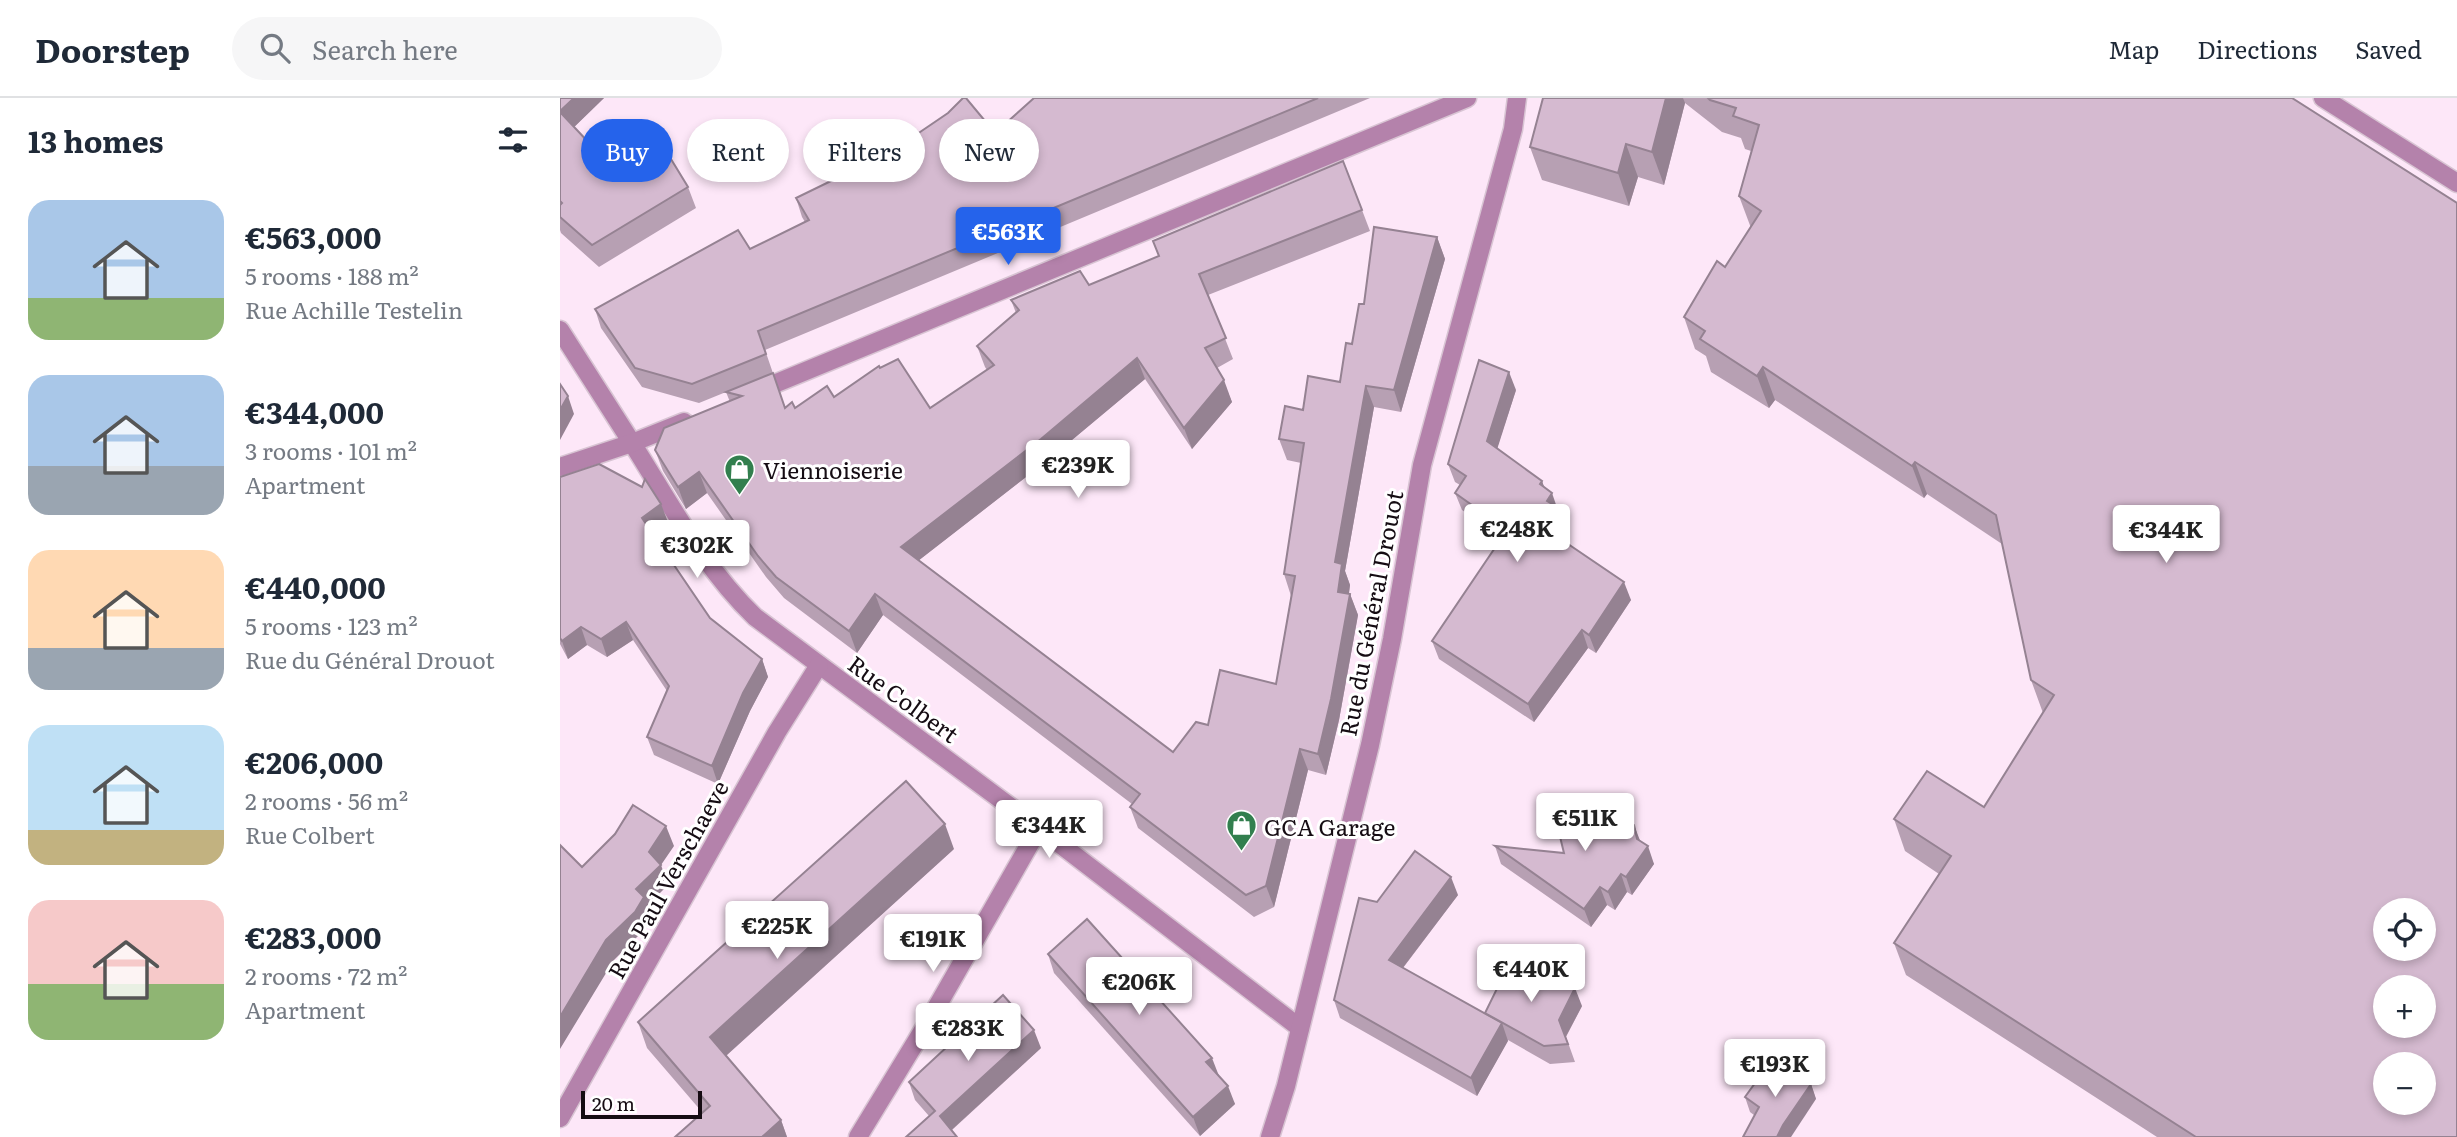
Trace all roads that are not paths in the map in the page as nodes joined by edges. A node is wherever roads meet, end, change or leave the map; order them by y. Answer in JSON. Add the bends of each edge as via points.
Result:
{"nodes":[{"id":1,"x":1467,"y":98,"type":"edge"},
{"id":2,"x":1517,"y":98,"type":"edge"},
{"id":3,"x":2323,"y":98,"type":"edge"},
{"id":4,"x":2457,"y":183,"type":"edge"},
{"id":5,"x":560,"y":330,"type":"edge"},
{"id":6,"x":741,"y":398,"type":"edge"},
{"id":7,"x":704,"y":413,"type":"edge"},
{"id":8,"x":632,"y":443,"type":"junction"},
{"id":9,"x":560,"y":467,"type":"edge"},
{"id":10,"x":818,"y":665,"type":"junction"},
{"id":11,"x":1039,"y":828,"type":"junction"},
{"id":12,"x":1300,"y":1028,"type":"junction"},
{"id":13,"x":560,"y":1118,"type":"edge"},
{"id":14,"x":858,"y":1137,"type":"edge"},
{"id":15,"x":1270,"y":1137,"type":"edge"}],
"edges":[{"from":1,"to":6,"type":"street"},
{"from":2,"to":12,"type":"street","name":"Rue du Général Drouot","via":[[1513,129],[1422,465],[1370,745]]},
{"from":3,"to":4,"type":"street"},
{"from":5,"to":8,"type":"street","name":"Rue Colbert"},
{"from":7,"to":8,"type":"street"},
{"from":8,"to":9,"type":"street"},
{"from":8,"to":10,"type":"street","name":"Rue Colbert","via":[[735,598]]},
{"from":10,"to":11,"type":"street","name":"Rue Colbert"},
{"from":10,"to":13,"type":"street","name":"Rue Paul Verschaeve"},
{"from":11,"to":12,"type":"street","name":"Rue Colbert"},
{"from":11,"to":14,"type":"street"},
{"from":12,"to":15,"type":"street","name":"Rue du Général Drouot"}]}
